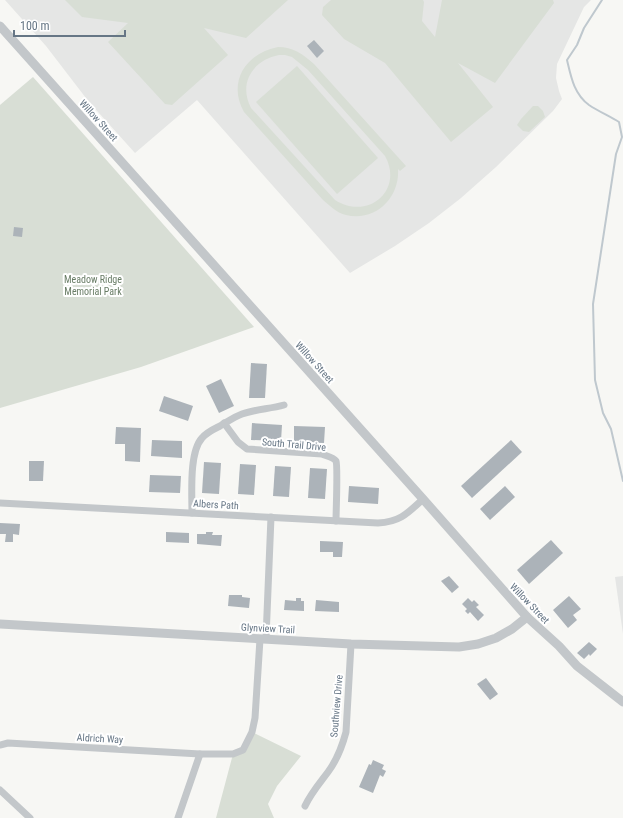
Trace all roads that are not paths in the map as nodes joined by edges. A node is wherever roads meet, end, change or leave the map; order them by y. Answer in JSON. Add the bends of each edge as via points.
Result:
{"nodes":[{"id":1,"x":0,"y":26,"type":"edge"},
{"id":2,"x":284,"y":405,"type":"dead end"},
{"id":3,"x":224,"y":423,"type":"junction"},
{"id":4,"x":423,"y":499,"type":"junction"},
{"id":5,"x":0,"y":503,"type":"edge"},
{"id":6,"x":192,"y":513,"type":"junction"},
{"id":7,"x":271,"y":518,"type":"junction"},
{"id":8,"x":336,"y":521,"type":"junction"},
{"id":9,"x":526,"y":617,"type":"junction"},
{"id":10,"x":0,"y":624,"type":"edge"},
{"id":11,"x":263,"y":638,"type":"junction"},
{"id":12,"x":351,"y":644,"type":"junction"},
{"id":13,"x":623,"y":702,"type":"edge"},
{"id":14,"x":0,"y":745,"type":"edge"},
{"id":15,"x":200,"y":754,"type":"junction"},
{"id":16,"x":0,"y":790,"type":"edge"},
{"id":17,"x":305,"y":806,"type":"dead end"},
{"id":18,"x":30,"y":818,"type":"edge"},
{"id":19,"x":178,"y":818,"type":"edge"}],
"edges":[{"from":1,"to":4,"type":"street","name":"Willow Street"},
{"from":2,"to":3,"type":"street","via":[[254,410]]},
{"from":3,"to":6,"type":"street","via":[[206,434],[196,450],[192,474]]},
{"from":3,"to":8,"type":"street","name":"South Trail Drive","via":[[238,442],[247,449],[314,454],[333,458],[337,471]]},
{"from":4,"to":8,"type":"street","name":"Albers Path","via":[[404,517],[395,521]]},
{"from":4,"to":9,"type":"street","name":"Willow Street"},
{"from":5,"to":6,"type":"street","name":"Albers Path"},
{"from":6,"to":7,"type":"street","name":"Albers Path"},
{"from":7,"to":8,"type":"street","name":"Albers Path"},
{"from":7,"to":11,"type":"street","name":"Aldrich Way"},
{"from":9,"to":12,"type":"street","name":"Glynview Trail","via":[[496,638],[460,647]]},
{"from":9,"to":13,"type":"street","name":"Willow Street","via":[[576,666]]},
{"from":10,"to":11,"type":"street","name":"Glynview Trail"},
{"from":11,"to":12,"type":"street","name":"Glynview Trail"},
{"from":11,"to":15,"type":"street","name":"Aldrich Way","via":[[255,718],[252,732],[243,750],[233,754]]},
{"from":12,"to":17,"type":"street","name":"Southview Drive","via":[[346,732],[336,760]]},
{"from":14,"to":15,"type":"street","name":"Aldrich Way","via":[[8,743]]},
{"from":15,"to":19,"type":"street"},
{"from":16,"to":18,"type":"street"}]}
